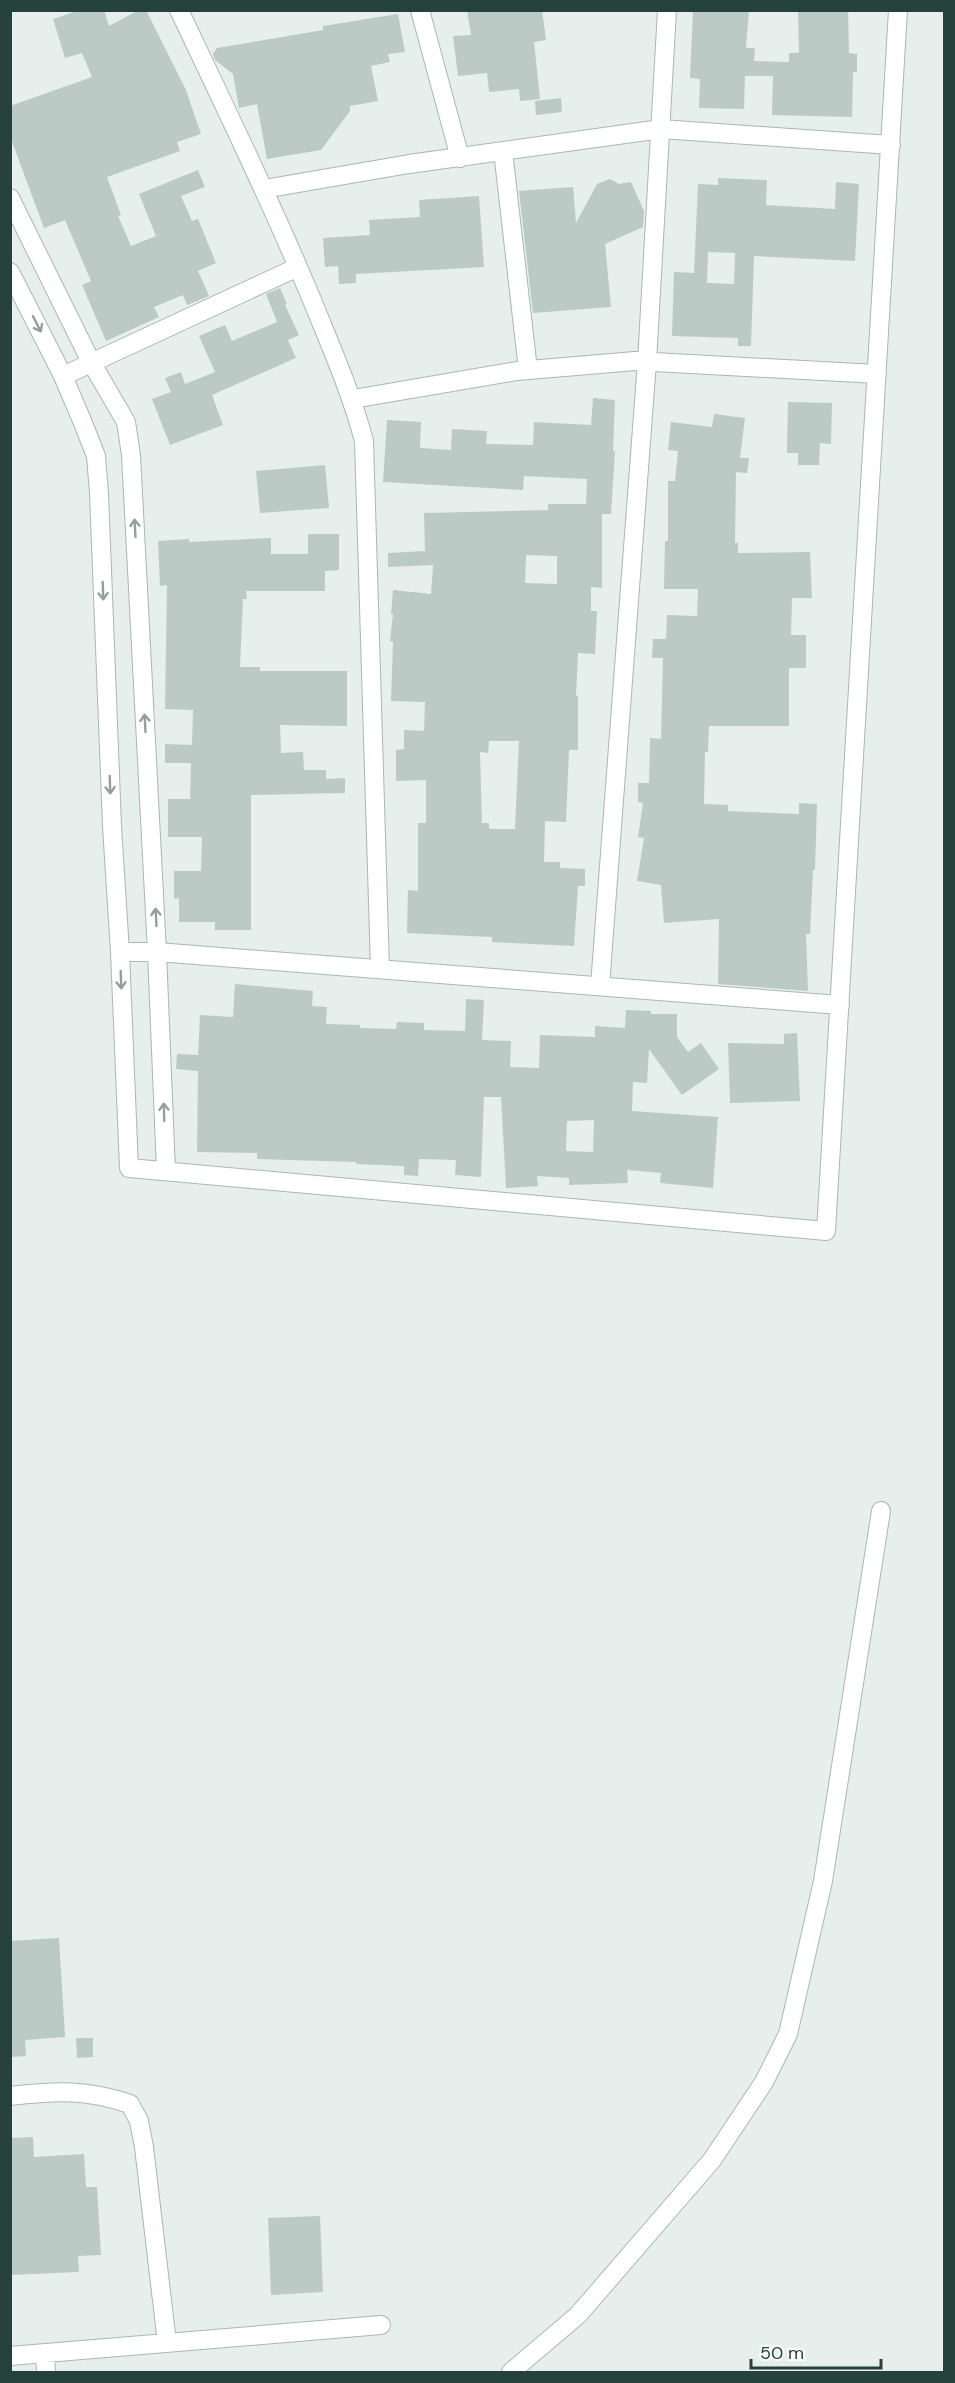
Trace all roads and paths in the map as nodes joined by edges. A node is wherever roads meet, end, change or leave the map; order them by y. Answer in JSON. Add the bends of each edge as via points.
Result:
{"nodes":[{"id":1,"x":179,"y":10,"type":"edge"},
{"id":2,"x":420,"y":10,"type":"edge"},
{"id":3,"x":667,"y":10,"type":"edge"},
{"id":4,"x":898,"y":10,"type":"edge"},
{"id":5,"x":661,"y":129,"type":"junction"},
{"id":6,"x":891,"y":145,"type":"junction"},
{"id":7,"x":503,"y":151,"type":"junction"},
{"id":8,"x":460,"y":158,"type":"junction"},
{"id":9,"x":264,"y":189,"type":"junction"},
{"id":10,"x":10,"y":198,"type":"edge"},
{"id":11,"x":298,"y":267,"type":"junction"},
{"id":12,"x":10,"y":272,"type":"edge"},
{"id":13,"x":91,"y":362,"type":"junction"},
{"id":14,"x":647,"y":362,"type":"junction"},
{"id":15,"x":528,"y":370,"type":"junction"},
{"id":16,"x":878,"y":374,"type":"junction"},
{"id":17,"x":63,"y":376,"type":"junction"},
{"id":18,"x":353,"y":399,"type":"junction"},
{"id":19,"x":120,"y":952,"type":"junction"},
{"id":20,"x":157,"y":952,"type":"junction"},
{"id":21,"x":380,"y":969,"type":"junction"},
{"id":22,"x":600,"y":986,"type":"junction"},
{"id":23,"x":840,"y":1005,"type":"junction"},
{"id":24,"x":166,"y":1171,"type":"junction"},
{"id":25,"x":881,"y":1511,"type":"dead end"},
{"id":26,"x":10,"y":2096,"type":"edge"},
{"id":27,"x":381,"y":2325,"type":"dead end"},
{"id":28,"x":167,"y":2343,"type":"junction"},
{"id":29,"x":45,"y":2354,"type":"junction"},
{"id":30,"x":10,"y":2356,"type":"edge"},
{"id":31,"x":46,"y":2373,"type":"edge"},
{"id":32,"x":511,"y":2373,"type":"edge"}],
"edges":[{"from":1,"to":9,"type":"street"},
{"from":2,"to":8,"type":"street"},
{"from":3,"to":5,"type":"street"},
{"from":4,"to":6,"type":"street"},
{"from":5,"to":6,"type":"street"},
{"from":5,"to":7,"type":"street"},
{"from":5,"to":14,"type":"street"},
{"from":6,"to":16,"type":"street"},
{"from":7,"to":8,"type":"street"},
{"from":7,"to":15,"type":"street"},
{"from":8,"to":9,"type":"street"},
{"from":9,"to":11,"type":"street"},
{"from":10,"to":13,"type":"street"},
{"from":11,"to":13,"type":"street"},
{"from":11,"to":18,"type":"street"},
{"from":12,"to":17,"type":"street","one_way":true},
{"from":13,"to":17,"type":"street"},
{"from":20,"to":13,"type":"street","one_way":true,"via":[[132,455],[126,422]]},
{"from":14,"to":15,"type":"street"},
{"from":14,"to":16,"type":"street"},
{"from":14,"to":22,"type":"street"},
{"from":15,"to":18,"type":"street"},
{"from":16,"to":23,"type":"street"},
{"from":17,"to":19,"type":"street","one_way":true,"via":[[96,456]]},
{"from":18,"to":21,"type":"street","via":[[364,441]]},
{"from":19,"to":20,"type":"street"},
{"from":19,"to":24,"type":"street","one_way":true,"via":[[129,1168]]},
{"from":20,"to":21,"type":"street"},
{"from":24,"to":20,"type":"street","one_way":true},
{"from":21,"to":22,"type":"street"},
{"from":22,"to":23,"type":"street"},
{"from":23,"to":24,"type":"street","via":[[826,1231]]},
{"from":25,"to":32,"type":"street","via":[[823,1881],[788,2034],[765,2082],[712,2160],[578,2314]]},
{"from":26,"to":28,"type":"street","via":[[57,2091],[103,2095],[130,2104],[139,2121],[144,2147]]},
{"from":27,"to":28,"type":"street"},
{"from":28,"to":29,"type":"street"},
{"from":29,"to":30,"type":"street"},
{"from":29,"to":31,"type":"street"}]}
